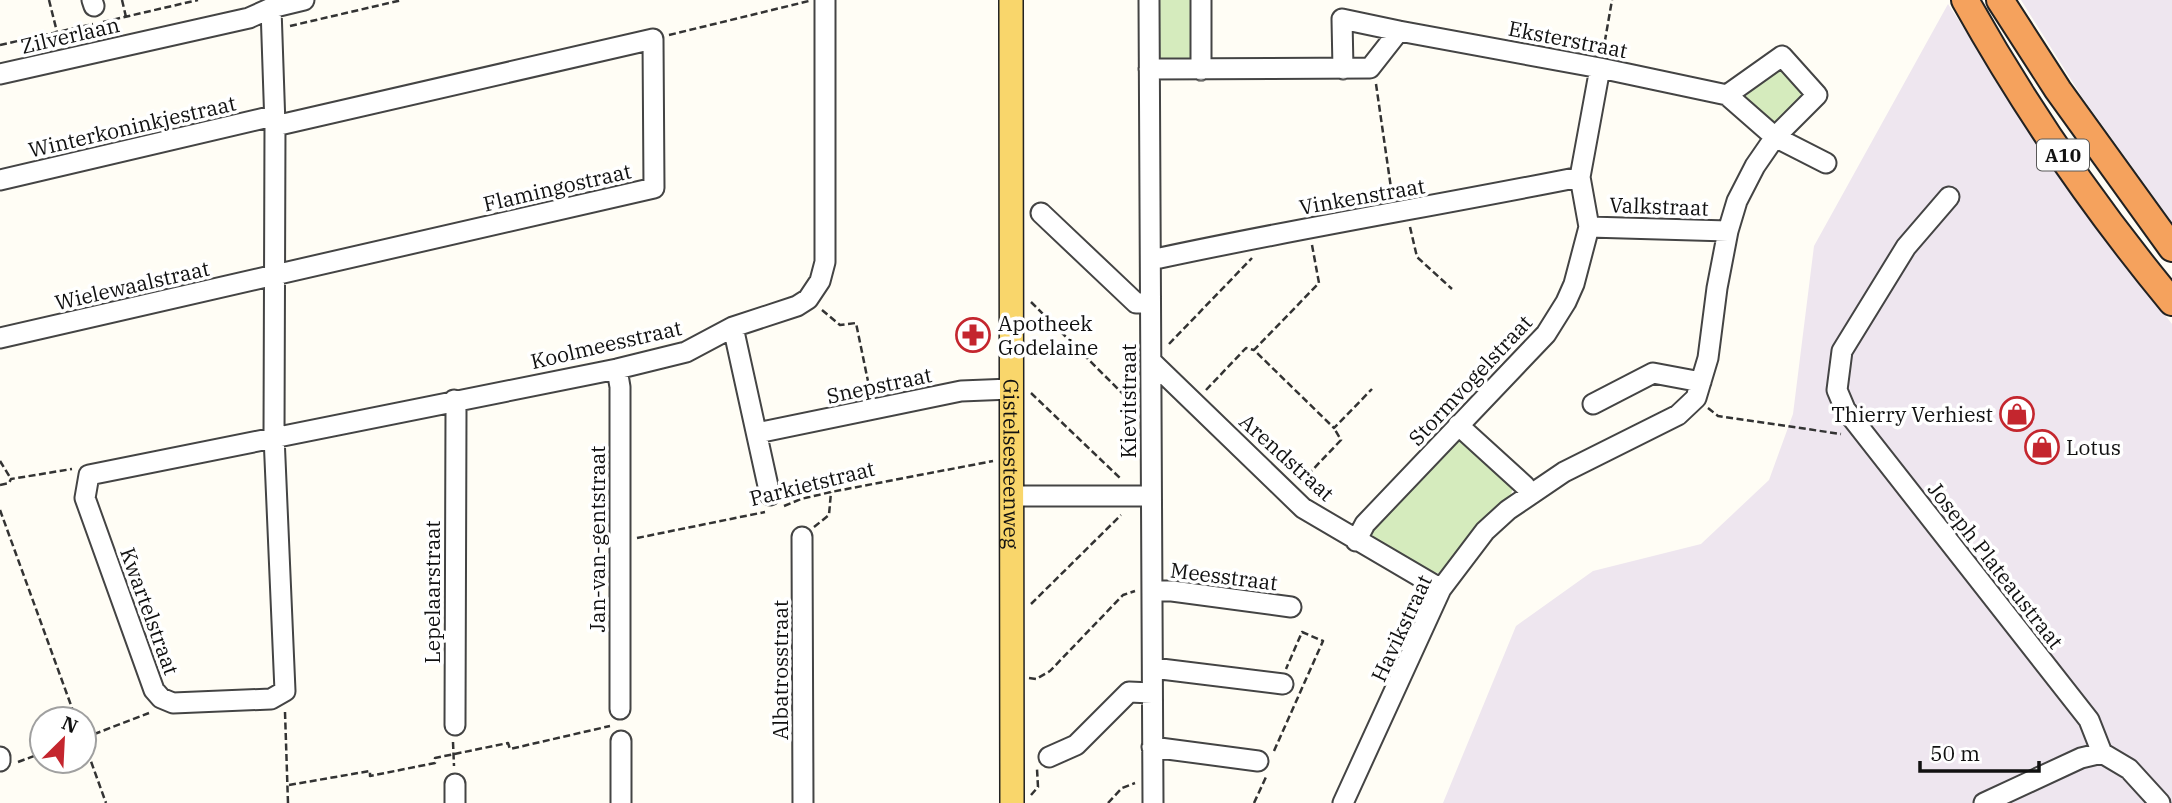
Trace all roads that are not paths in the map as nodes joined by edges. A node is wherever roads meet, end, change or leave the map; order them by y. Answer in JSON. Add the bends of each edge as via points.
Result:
{"nodes":[{"id":1,"x":304,"y":0,"type":"edge"},
{"id":2,"x":825,"y":0,"type":"edge"},
{"id":3,"x":1011,"y":0,"type":"edge"},
{"id":4,"x":1149,"y":0,"type":"edge"},
{"id":5,"x":1201,"y":0,"type":"edge"},
{"id":6,"x":1965,"y":0,"type":"edge"},
{"id":7,"x":2000,"y":0,"type":"edge"},
{"id":8,"x":271,"y":8,"type":"junction"},
{"id":9,"x":1399,"y":31,"type":"junction"},
{"id":10,"x":0,"y":64,"type":"edge"},
{"id":11,"x":1600,"y":68,"type":"junction"},
{"id":12,"x":1149,"y":69,"type":"junction"},
{"id":13,"x":1343,"y":69,"type":"junction"},
{"id":14,"x":1201,"y":70,"type":"junction"},
{"id":15,"x":0,"y":74,"type":"edge"},
{"id":16,"x":1727,"y":95,"type":"junction"},
{"id":17,"x":274,"y":121,"type":"junction"},
{"id":18,"x":1775,"y":137,"type":"junction"},
{"id":19,"x":1826,"y":163,"type":"dead end"},
{"id":20,"x":1580,"y":177,"type":"junction"},
{"id":21,"x":0,"y":180,"type":"edge"},
{"id":22,"x":1949,"y":197,"type":"dead end"},
{"id":23,"x":1041,"y":213,"type":"dead end"},
{"id":24,"x":1589,"y":227,"type":"junction"},
{"id":25,"x":1728,"y":231,"type":"junction"},
{"id":26,"x":2172,"y":248,"type":"edge"},
{"id":27,"x":1151,"y":258,"type":"junction"},
{"id":28,"x":273,"y":277,"type":"junction"},
{"id":29,"x":2172,"y":302,"type":"edge"},
{"id":30,"x":1150,"y":303,"type":"junction"},
{"id":31,"x":733,"y":327,"type":"junction"},
{"id":32,"x":0,"y":338,"type":"edge"},
{"id":33,"x":1152,"y":357,"type":"junction"},
{"id":34,"x":617,"y":369,"type":"junction"},
{"id":35,"x":1011,"y":389,"type":"junction"},
{"id":36,"x":1699,"y":390,"type":"junction"},
{"id":37,"x":454,"y":400,"type":"junction"},
{"id":38,"x":1593,"y":404,"type":"dead end"},
{"id":39,"x":1458,"y":425,"type":"junction"},
{"id":40,"x":757,"y":433,"type":"junction"},
{"id":41,"x":274,"y":436,"type":"junction"},
{"id":42,"x":1530,"y":494,"type":"junction"},
{"id":43,"x":1012,"y":496,"type":"junction"},
{"id":44,"x":1141,"y":496,"type":"junction"},
{"id":45,"x":771,"y":505,"type":"road end"},
{"id":46,"x":802,"y":537,"type":"road end"},
{"id":47,"x":1356,"y":541,"type":"junction"},
{"id":48,"x":1441,"y":589,"type":"junction"},
{"id":49,"x":1152,"y":591,"type":"junction"},
{"id":50,"x":1292,"y":607,"type":"dead end"},
{"id":51,"x":1153,"y":668,"type":"junction"},
{"id":52,"x":1283,"y":684,"type":"dead end"},
{"id":53,"x":1152,"y":693,"type":"junction"},
{"id":54,"x":454,"y":725,"type":"road end"},
{"id":55,"x":1152,"y":747,"type":"junction"},
{"id":56,"x":2102,"y":753,"type":"junction"},
{"id":57,"x":1049,"y":757,"type":"road end"},
{"id":58,"x":1258,"y":761,"type":"dead end"},
{"id":59,"x":1152,"y":794,"type":"edge"},
{"id":60,"x":621,"y":803,"type":"edge"},
{"id":61,"x":803,"y":803,"type":"edge"},
{"id":62,"x":1012,"y":803,"type":"edge"},
{"id":63,"x":1343,"y":803,"type":"edge"},
{"id":64,"x":1984,"y":803,"type":"edge"},
{"id":65,"x":2160,"y":803,"type":"edge"}],
"edges":[{"from":1,"to":8,"type":"street","name":"Zilverlaan"},
{"from":2,"to":31,"type":"street","name":"Koolmeesstraat","via":[[825,262],[820,281],[797,306]]},
{"from":3,"to":35,"type":"main road","name":"Gistelsesteenweg"},
{"from":4,"to":12,"type":"street","name":"Kievitstraat"},
{"from":5,"to":14,"type":"street"},
{"from":6,"to":29,"type":"highway","number":"A10","via":[[2040,122]]},
{"from":7,"to":26,"type":"highway","number":"A10","via":[[2058,90]]},
{"from":8,"to":10,"type":"street","name":"Zilverlaan"},
{"from":8,"to":15,"type":"street","name":"Zilverlaan","via":[[250,18]]},
{"from":8,"to":17,"type":"street"},
{"from":9,"to":11,"type":"street","name":"Eksterstraat"},
{"from":9,"to":13,"type":"street","via":[[1370,68]]},
{"from":9,"to":13,"type":"street","name":"Eksterstraat","via":[[1342,19]]},
{"from":11,"to":16,"type":"street","name":"Eksterstraat"},
{"from":11,"to":20,"type":"street","name":"Stormvogelstraat"},
{"from":12,"to":14,"type":"street"},
{"from":12,"to":27,"type":"street","name":"Kievitstraat"},
{"from":13,"to":14,"type":"street"},
{"from":16,"to":18,"type":"street","name":"Eksterstraat"},
{"from":16,"to":18,"type":"street","via":[[1782,56],[1817,95]]},
{"from":17,"to":21,"type":"street","name":"Winterkoninkjestraat"},
{"from":17,"to":28,"type":"street"},
{"from":17,"to":28,"type":"street","name":"Flamingostraat","via":[[653,38],[654,188]]},
{"from":18,"to":19,"type":"street","name":"Eksterstraat"},
{"from":18,"to":25,"type":"street","via":[[1737,201]]},
{"from":20,"to":24,"type":"street","name":"Stormvogelstraat"},
{"from":20,"to":27,"type":"street","name":"Vinkenstraat"},
{"from":22,"to":56,"type":"street","name":"Joseph Plateaustraat","via":[[1906,247],[1842,351],[1837,390],[1845,409],[2089,720]]},
{"from":23,"to":30,"type":"street","via":[[1136,303]]},
{"from":24,"to":25,"type":"street","name":"Valkstraat"},
{"from":24,"to":39,"type":"street","name":"Stormvogelstraat","via":[[1574,284],[1551,327]]},
{"from":25,"to":36,"type":"street"},
{"from":27,"to":30,"type":"street","name":"Kievitstraat"},
{"from":28,"to":32,"type":"street","name":"Wielewaalstraat"},
{"from":28,"to":41,"type":"street"},
{"from":30,"to":33,"type":"street","name":"Kievitstraat"},
{"from":31,"to":34,"type":"street","name":"Koolmeesstraat","via":[[686,352]]},
{"from":31,"to":40,"type":"street"},
{"from":33,"to":44,"type":"street","name":"Kievitstraat"},
{"from":33,"to":47,"type":"street","name":"Arendstraat","via":[[1303,508]]},
{"from":34,"to":37,"type":"street","name":"Koolmeesstraat"},
{"from":34,"to":60,"type":"street","name":"Jan-van-gentstraat"},
{"from":35,"to":40,"type":"street","name":"Snepstraat","via":[[961,391]]},
{"from":35,"to":43,"type":"main road","name":"Gistelsesteenweg"},
{"from":36,"to":38,"type":"street","via":[[1653,373]]},
{"from":36,"to":42,"type":"street","name":"Havikstraat","via":[[1678,415]]},
{"from":37,"to":41,"type":"street","name":"Koolmeesstraat"},
{"from":37,"to":54,"type":"street","name":"Lepelaarstraat"},
{"from":39,"to":42,"type":"street"},
{"from":39,"to":47,"type":"street","name":"Stormvogelstraat","via":[[1365,524]]},
{"from":40,"to":45,"type":"street"},
{"from":41,"to":41,"type":"street","name":"Kwartelstraat","via":[[89,475],[85,498],[154,690],[173,703],[271,699],[285,691]]},
{"from":42,"to":48,"type":"street","name":"Havikstraat","via":[[1485,531]]},
{"from":43,"to":44,"type":"street"},
{"from":43,"to":62,"type":"main road","name":"Gistelsesteenweg"},
{"from":44,"to":49,"type":"street","name":"Kievitstraat"},
{"from":46,"to":61,"type":"street","name":"Albatrosstraat"},
{"from":47,"to":48,"type":"street","name":"Arendstraat"},
{"from":48,"to":63,"type":"street","name":"Havikstraat"},
{"from":49,"to":50,"type":"street","name":"Meesstraat"},
{"from":49,"to":51,"type":"street","name":"Kievitstraat"},
{"from":51,"to":52,"type":"street"},
{"from":51,"to":53,"type":"street","name":"Kievitstraat"},
{"from":53,"to":55,"type":"street","name":"Kievitstraat"},
{"from":53,"to":57,"type":"street","via":[[1129,692],[1076,745]]},
{"from":55,"to":58,"type":"street"},
{"from":55,"to":59,"type":"street","name":"Kievitstraat"},
{"from":56,"to":64,"type":"street","via":[[2081,758]]},
{"from":56,"to":65,"type":"street","via":[[2129,769]]}]}
